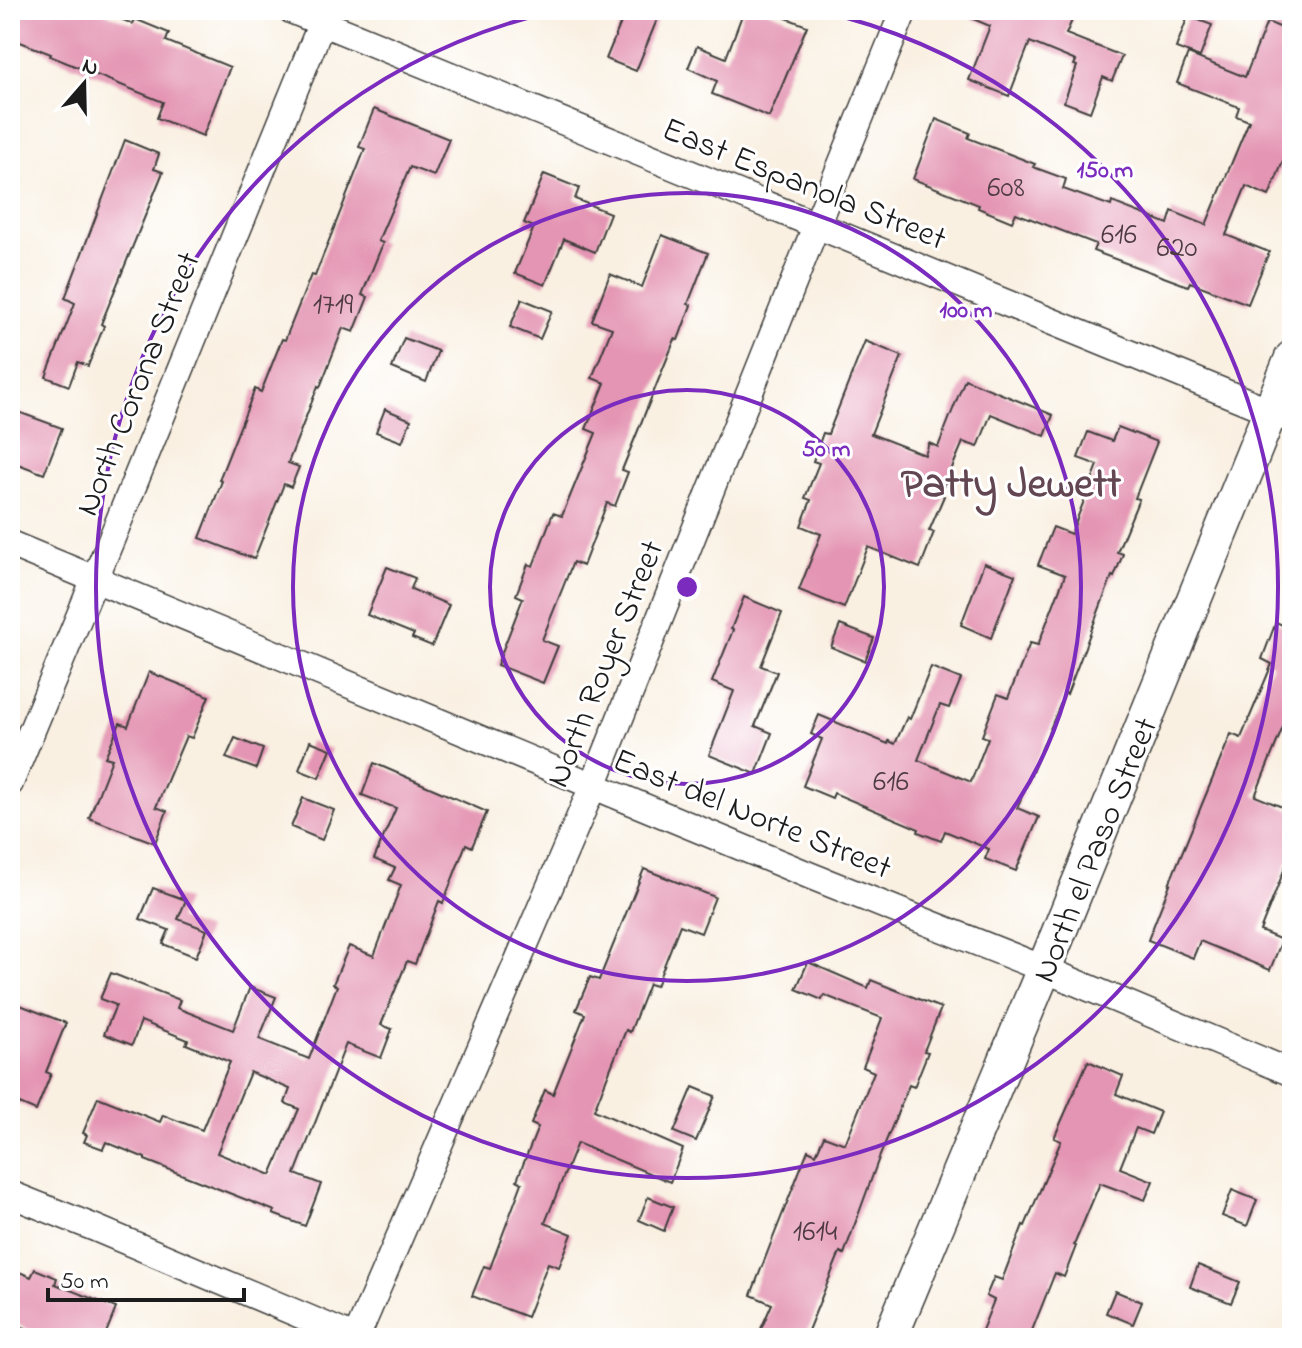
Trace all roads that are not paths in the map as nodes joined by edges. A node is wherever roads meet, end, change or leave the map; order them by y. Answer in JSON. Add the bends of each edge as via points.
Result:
{"nodes":[{"id":1,"x":291,"y":10,"type":"edge"},
{"id":2,"x":904,"y":10,"type":"edge"},
{"id":3,"x":324,"y":16,"type":"edge"},
{"id":4,"x":816,"y":226,"type":"junction"},
{"id":5,"x":1292,"y":358,"type":"edge"},
{"id":6,"x":1281,"y":415,"type":"edge"},
{"id":7,"x":10,"y":544,"type":"edge"},
{"id":8,"x":95,"y":580,"type":"junction"},
{"id":9,"x":10,"y":783,"type":"edge"},
{"id":10,"x":593,"y":786,"type":"junction"},
{"id":11,"x":1044,"y":969,"type":"junction"},
{"id":12,"x":1292,"y":1073,"type":"edge"},
{"id":13,"x":10,"y":1194,"type":"edge"},
{"id":14,"x":355,"y":1338,"type":"edge"},
{"id":15,"x":890,"y":1338,"type":"edge"}],
"edges":[{"from":1,"to":3,"type":"street","name":"East Espanola Street"},
{"from":2,"to":4,"type":"street","name":"North Royer Street"},
{"from":3,"to":4,"type":"street","name":"East Espanola Street"},
{"from":3,"to":8,"type":"street","name":"North Corona Street"},
{"from":4,"to":6,"type":"street","name":"East Espanola Street"},
{"from":4,"to":10,"type":"street","name":"North Royer Street"},
{"from":5,"to":6,"type":"street","name":"North el Paso Street"},
{"from":6,"to":11,"type":"street","name":"North el Paso Street"},
{"from":7,"to":8,"type":"street","name":"East del Norte Street"},
{"from":8,"to":9,"type":"street","name":"North Corona Street"},
{"from":8,"to":10,"type":"street","name":"East del Norte Street"},
{"from":10,"to":11,"type":"street","name":"East del Norte Street"},
{"from":10,"to":14,"type":"street","name":"North Royer Street"},
{"from":11,"to":12,"type":"street","name":"East del Norte Street"},
{"from":11,"to":15,"type":"street","name":"North el Paso Street"},
{"from":13,"to":14,"type":"street"}]}
